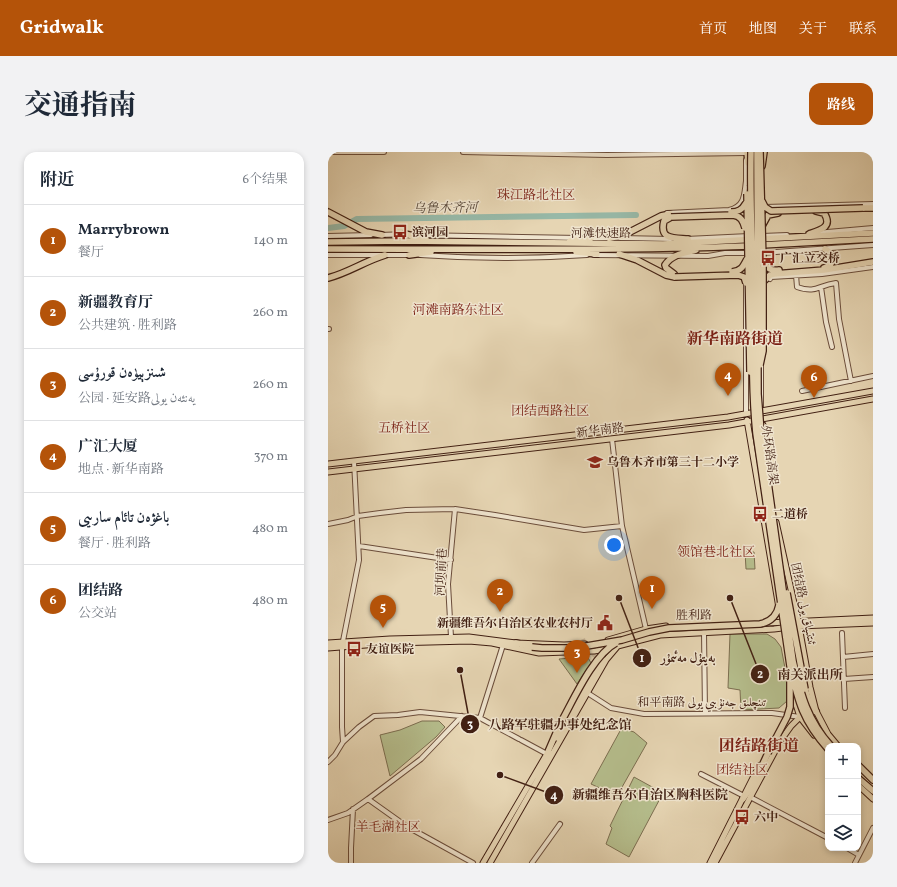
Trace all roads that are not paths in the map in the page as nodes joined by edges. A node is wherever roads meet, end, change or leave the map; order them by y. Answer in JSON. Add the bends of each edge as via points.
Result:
{"nodes":[{"id":1,"x":328,"y":152,"type":"edge"},
{"id":2,"x":384,"y":152,"type":"edge"},
{"id":3,"x":464,"y":152,"type":"edge"},
{"id":4,"x":747,"y":152,"type":"edge"},
{"id":5,"x":757,"y":152,"type":"edge"},
{"id":6,"x":760,"y":152,"type":"edge"},
{"id":7,"x":764,"y":152,"type":"edge"},
{"id":8,"x":761,"y":171,"type":"junction"},
{"id":9,"x":746,"y":181,"type":"junction"},
{"id":10,"x":747,"y":201,"type":"junction"},
{"id":11,"x":761,"y":204,"type":"junction"},
{"id":12,"x":873,"y":204,"type":"edge"},
{"id":13,"x":873,"y":208,"type":"edge"},
{"id":14,"x":328,"y":212,"type":"edge"},
{"id":15,"x":670,"y":216,"type":"junction"},
{"id":16,"x":653,"y":220,"type":"junction"},
{"id":17,"x":761,"y":226,"type":"junction"},
{"id":18,"x":873,"y":228,"type":"edge"},
{"id":19,"x":746,"y":231,"type":"junction"},
{"id":20,"x":873,"y":233,"type":"edge"},
{"id":21,"x":405,"y":234,"type":"junction"},
{"id":22,"x":809,"y":234,"type":"junction"},
{"id":23,"x":382,"y":235,"type":"junction"},
{"id":24,"x":328,"y":236,"type":"edge"},
{"id":25,"x":762,"y":236,"type":"junction"},
{"id":26,"x":740,"y":237,"type":"junction"},
{"id":27,"x":591,"y":238,"type":"junction"},
{"id":28,"x":609,"y":238,"type":"junction"},
{"id":29,"x":688,"y":239,"type":"junction"},
{"id":30,"x":873,"y":239,"type":"edge"},
{"id":31,"x":328,"y":242,"type":"edge"},
{"id":32,"x":456,"y":242,"type":"junction"},
{"id":33,"x":551,"y":244,"type":"junction"},
{"id":34,"x":873,"y":245,"type":"edge"},
{"id":35,"x":704,"y":248,"type":"junction"},
{"id":36,"x":825,"y":248,"type":"junction"},
{"id":37,"x":328,"y":249,"type":"edge"},
{"id":38,"x":456,"y":249,"type":"junction"},
{"id":39,"x":548,"y":249,"type":"junction"},
{"id":40,"x":767,"y":252,"type":"junction"},
{"id":41,"x":742,"y":253,"type":"junction"},
{"id":42,"x":597,"y":254,"type":"junction"},
{"id":43,"x":619,"y":254,"type":"junction"},
{"id":44,"x":328,"y":255,"type":"edge"},
{"id":45,"x":385,"y":255,"type":"junction"},
{"id":46,"x":409,"y":255,"type":"junction"},
{"id":47,"x":675,"y":256,"type":"junction"},
{"id":48,"x":747,"y":259,"type":"junction"},
{"id":49,"x":763,"y":261,"type":"junction"},
{"id":50,"x":873,"y":262,"type":"edge"},
{"id":51,"x":873,"y":267,"type":"edge"},
{"id":52,"x":674,"y":276,"type":"junction"},
{"id":53,"x":796,"y":276,"type":"junction"},
{"id":54,"x":328,"y":278,"type":"edge"},
{"id":55,"x":763,"y":282,"type":"junction"},
{"id":56,"x":748,"y":287,"type":"junction"},
{"id":57,"x":821,"y":287,"type":"junction"},
{"id":58,"x":759,"y":294,"type":"junction"},
{"id":59,"x":832,"y":347,"type":"dead end"},
{"id":60,"x":758,"y":375,"type":"junction"},
{"id":61,"x":873,"y":376,"type":"edge"},
{"id":62,"x":851,"y":381,"type":"junction"},
{"id":63,"x":753,"y":391,"type":"junction"},
{"id":64,"x":802,"y":391,"type":"dead end"},
{"id":65,"x":873,"y":391,"type":"edge"},
{"id":66,"x":873,"y":399,"type":"edge"},
{"id":67,"x":762,"y":411,"type":"junction"},
{"id":68,"x":746,"y":414,"type":"junction"},
{"id":69,"x":762,"y":419,"type":"junction"},
{"id":70,"x":747,"y":422,"type":"junction"},
{"id":71,"x":661,"y":425,"type":"junction"},
{"id":72,"x":662,"y":433,"type":"junction"},
{"id":73,"x":612,"y":439,"type":"junction"},
{"id":74,"x":354,"y":461,"type":"junction"},
{"id":75,"x":328,"y":464,"type":"edge"},
{"id":76,"x":353,"y":469,"type":"junction"},
{"id":77,"x":328,"y":472,"type":"edge"},
{"id":78,"x":455,"y":509,"type":"junction"},
{"id":79,"x":358,"y":516,"type":"junction"},
{"id":80,"x":328,"y":524,"type":"edge"},
{"id":81,"x":622,"y":526,"type":"junction"},
{"id":82,"x":359,"y":546,"type":"junction"},
{"id":83,"x":451,"y":560,"type":"junction"},
{"id":84,"x":779,"y":563,"type":"junction"},
{"id":85,"x":779,"y":595,"type":"junction"},
{"id":86,"x":873,"y":618,"type":"edge"},
{"id":87,"x":782,"y":622,"type":"junction"},
{"id":88,"x":799,"y":623,"type":"junction"},
{"id":89,"x":873,"y":623,"type":"edge"},
{"id":90,"x":783,"y":628,"type":"junction"},
{"id":91,"x":646,"y":629,"type":"junction"},
{"id":92,"x":704,"y":632,"type":"junction"},
{"id":93,"x":842,"y":633,"type":"dead end"},
{"id":94,"x":451,"y":637,"type":"junction"},
{"id":95,"x":612,"y":639,"type":"junction"},
{"id":96,"x":622,"y":640,"type":"junction"},
{"id":97,"x":328,"y":643,"type":"edge"},
{"id":98,"x":516,"y":643,"type":"junction"},
{"id":99,"x":342,"y":644,"type":"junction"},
{"id":100,"x":503,"y":645,"type":"junction"},
{"id":101,"x":617,"y":646,"type":"junction"},
{"id":102,"x":328,"y":648,"type":"edge"},
{"id":103,"x":606,"y":649,"type":"junction"},
{"id":104,"x":873,"y":654,"type":"edge"},
{"id":105,"x":843,"y":657,"type":"junction"},
{"id":106,"x":789,"y":662,"type":"junction"},
{"id":107,"x":873,"y":677,"type":"edge"},
{"id":108,"x":844,"y":679,"type":"junction"},
{"id":109,"x":585,"y":692,"type":"junction"},
{"id":110,"x":794,"y":698,"type":"junction"},
{"id":111,"x":846,"y":708,"type":"dead end"},
{"id":112,"x":816,"y":711,"type":"junction"},
{"id":113,"x":705,"y":713,"type":"junction"},
{"id":114,"x":462,"y":716,"type":"junction"},
{"id":115,"x":787,"y":716,"type":"junction"},
{"id":116,"x":800,"y":717,"type":"junction"},
{"id":117,"x":480,"y":718,"type":"junction"},
{"id":118,"x":343,"y":742,"type":"junction"},
{"id":119,"x":829,"y":743,"type":"edge"},
{"id":120,"x":836,"y":743,"type":"edge"},
{"id":121,"x":825,"y":746,"type":"edge"},
{"id":122,"x":825,"y":749,"type":"edge"},
{"id":123,"x":547,"y":754,"type":"junction"},
{"id":124,"x":328,"y":762,"type":"edge"},
{"id":125,"x":861,"y":769,"type":"edge"},
{"id":126,"x":861,"y":769,"type":"edge"},
{"id":127,"x":700,"y":774,"type":"dead end"},
{"id":128,"x":873,"y":778,"type":"edge"},
{"id":129,"x":859,"y":779,"type":"edge"},
{"id":130,"x":873,"y":784,"type":"edge"},
{"id":131,"x":861,"y":786,"type":"edge"},
{"id":132,"x":873,"y":795,"type":"edge"},
{"id":133,"x":750,"y":796,"type":"junction"},
{"id":134,"x":743,"y":797,"type":"junction"},
{"id":135,"x":368,"y":799,"type":"junction"},
{"id":136,"x":354,"y":809,"type":"junction"},
{"id":137,"x":328,"y":820,"type":"edge"},
{"id":138,"x":560,"y":824,"type":"dead end"},
{"id":139,"x":873,"y":828,"type":"edge"},
{"id":140,"x":825,"y":836,"type":"edge"},
{"id":141,"x":852,"y":851,"type":"edge"},
{"id":142,"x":859,"y":854,"type":"junction"},
{"id":143,"x":351,"y":863,"type":"edge"},
{"id":144,"x":473,"y":863,"type":"edge"},
{"id":145,"x":483,"y":863,"type":"edge"},
{"id":146,"x":490,"y":863,"type":"edge"},
{"id":147,"x":532,"y":863,"type":"edge"},
{"id":148,"x":710,"y":863,"type":"edge"},
{"id":149,"x":714,"y":863,"type":"edge"},
{"id":150,"x":855,"y":863,"type":"edge"}],
"edges":[{"from":1,"to":2,"type":"street"},
{"from":3,"to":4,"type":"street","via":[[607,155]]},
{"from":4,"to":9,"type":"street"},
{"from":4,"to":10,"type":"highway","bridge":true},
{"from":4,"to":63,"type":"highway","name":"外环路高架","bridge":true,"via":[[753,281]]},
{"from":5,"to":60,"type":"highway","name":"外环路高架","bridge":true},
{"from":6,"to":8,"type":"highway","bridge":true},
{"from":6,"to":11,"type":"street"},
{"from":7,"to":8,"type":"highway","bridge":true},
{"from":8,"to":11,"type":"highway","bridge":true},
{"from":9,"to":16,"type":"street","via":[[742,201],[737,208],[669,212],[660,214]]},
{"from":9,"to":26,"type":"street","via":[[745,231]]},
{"from":10,"to":15,"type":"highway","bridge":true,"via":[[737,212]]},
{"from":10,"to":19,"type":"highway","bridge":true},
{"from":11,"to":12,"type":"street"},
{"from":11,"to":13,"type":"highway","bridge":true,"via":[[770,211]]},
{"from":11,"to":17,"type":"highway","bridge":true},
{"from":11,"to":25,"type":"street"},
{"from":14,"to":23,"type":"highway","via":[[366,232]]},
{"from":15,"to":16,"type":"highway","via":[[661,216]]},
{"from":15,"to":19,"type":"highway","bridge":true,"via":[[733,215],[743,220]]},
{"from":15,"to":29,"type":"highway","via":[[664,221],[664,234],[670,238]]},
{"from":16,"to":28,"type":"highway","via":[[622,236]]},
{"from":17,"to":22,"type":"highway","bridge":true,"via":[[772,213],[824,213],[828,222],[826,226]]},
{"from":17,"to":49,"type":"highway","bridge":true},
{"from":18,"to":22,"type":"street"},
{"from":19,"to":48,"type":"highway","bridge":true},
{"from":20,"to":33,"type":"highway","name":"河滩快速路","via":[[663,244]]},
{"from":21,"to":23,"type":"street"},
{"from":21,"to":27,"type":"street"},
{"from":21,"to":32,"type":"highway"},
{"from":22,"to":25,"type":"street"},
{"from":23,"to":24,"type":"street"},
{"from":25,"to":26,"type":"street"},
{"from":26,"to":29,"type":"street"},
{"from":27,"to":28,"type":"street"},
{"from":27,"to":33,"type":"highway"},
{"from":28,"to":29,"type":"street"},
{"from":30,"to":35,"type":"highway","name":"河滩快速路"},
{"from":31,"to":32,"type":"highway","name":"河滩快速路"},
{"from":32,"to":33,"type":"highway","name":"河滩快速路"},
{"from":34,"to":36,"type":"street"},
{"from":35,"to":39,"type":"highway","name":"河滩快速路"},
{"from":35,"to":47,"type":"highway"},
{"from":36,"to":40,"type":"street"},
{"from":36,"to":49,"type":"highway","via":[[833,256],[827,267],[773,271]]},
{"from":37,"to":38,"type":"highway","name":"河滩快速路"},
{"from":38,"to":39,"type":"highway","name":"河滩快速路"},
{"from":38,"to":46,"type":"highway"},
{"from":39,"to":42,"type":"highway"},
{"from":40,"to":41,"type":"street"},
{"from":40,"to":58,"type":"street","via":[[759,264]]},
{"from":41,"to":47,"type":"street"},
{"from":41,"to":68,"type":"street","via":[[746,263]]},
{"from":42,"to":43,"type":"street"},
{"from":42,"to":46,"type":"street","via":[[549,258]]},
{"from":43,"to":47,"type":"street"},
{"from":43,"to":52,"type":"highway","via":[[666,275]]},
{"from":44,"to":45,"type":"street"},
{"from":45,"to":46,"type":"street"},
{"from":45,"to":54,"type":"highway"},
{"from":47,"to":52,"type":"highway","via":[[665,265]]},
{"from":48,"to":52,"type":"highway","bridge":true,"via":[[738,271]]},
{"from":48,"to":56,"type":"highway","bridge":true},
{"from":49,"to":55,"type":"highway","bridge":true},
{"from":50,"to":55,"type":"highway","via":[[824,270],[774,274]]},
{"from":51,"to":53,"type":"street"},
{"from":52,"to":56,"type":"highway","bridge":true,"via":[[738,275],[744,277]]},
{"from":53,"to":57,"type":"street","via":[[798,287],[807,290]]},
{"from":53,"to":58,"type":"street","via":[[772,277],[764,284]]},
{"from":55,"to":60,"type":"highway","bridge":true,"via":[[763,351]]},
{"from":56,"to":63,"type":"highway","bridge":true,"via":[[750,375]]},
{"from":57,"to":59,"type":"street"},
{"from":57,"to":62,"type":"street","via":[[836,282],[839,319]]},
{"from":58,"to":67,"type":"street"},
{"from":60,"to":84,"type":"highway","name":"外环路高架","bridge":true,"via":[[761,432]]},
{"from":61,"to":62,"type":"street"},
{"from":62,"to":64,"type":"street"},
{"from":63,"to":85,"type":"highway","name":"外环路高架","bridge":true,"via":[[756,433]]},
{"from":65,"to":67,"type":"main road","name":"新华南路"},
{"from":66,"to":69,"type":"main road","name":"新华南路"},
{"from":67,"to":68,"type":"main road","name":"新华南路"},
{"from":67,"to":69,"type":"main road","name":"团结路 ئىتتىپاق يولى"},
{"from":68,"to":70,"type":"main road","name":"团结路 ئىتتىپاق يولى"},
{"from":68,"to":71,"type":"main road","name":"新华南路"},
{"from":69,"to":70,"type":"main road","name":"新华南路"},
{"from":69,"to":88,"type":"main road","name":"团结路 ئىتتىپاق يولى","via":[[777,528]]},
{"from":70,"to":72,"type":"main road","name":"新华南路"},
{"from":70,"to":87,"type":"main road","name":"团结路 ئىتتىپاق يولى"},
{"from":71,"to":72,"type":"main road"},
{"from":71,"to":74,"type":"main road","name":"新华南路"},
{"from":72,"to":73,"type":"main road","name":"新华南路"},
{"from":73,"to":76,"type":"main road","name":"新华南路"},
{"from":73,"to":81,"type":"street"},
{"from":74,"to":75,"type":"main road","name":"新华南路"},
{"from":74,"to":76,"type":"street"},
{"from":76,"to":77,"type":"main road","name":"新华南路"},
{"from":76,"to":79,"type":"street"},
{"from":78,"to":79,"type":"street","via":[[406,510]]},
{"from":78,"to":81,"type":"street","via":[[584,530]]},
{"from":78,"to":83,"type":"street","name":"河坝前巷"},
{"from":79,"to":80,"type":"street"},
{"from":79,"to":82,"type":"street"},
{"from":81,"to":91,"type":"street"},
{"from":82,"to":83,"type":"street"},
{"from":82,"to":99,"type":"street","via":[[359,560]]},
{"from":83,"to":94,"type":"street","name":"河坝前巷","via":[[448,584]]},
{"from":84,"to":112,"type":"highway","bridge":true,"via":[[805,689],[810,704]]},
{"from":84,"to":119,"type":"highway","name":"外环路高架","bridge":true,"via":[[793,661],[800,691],[813,723]]},
{"from":85,"to":96,"type":"highway","bridge":true,"via":[[779,608],[766,623],[668,628]]},
{"from":85,"to":106,"type":"highway","name":"外环路高架","bridge":true},
{"from":86,"to":88,"type":"main road"},
{"from":87,"to":88,"type":"main road","name":"胜利路"},
{"from":87,"to":90,"type":"main road","name":"团结路 ئىتتىپاق يولى"},
{"from":87,"to":91,"type":"main road","name":"胜利路","via":[[673,625]]},
{"from":88,"to":89,"type":"main road"},
{"from":88,"to":90,"type":"main road"},
{"from":88,"to":112,"type":"main road","name":"团结路 ئىتتىپاق يولى"},
{"from":90,"to":92,"type":"main road"},
{"from":90,"to":110,"type":"main road","name":"团结路 ئىتتىپاق يولى"},
{"from":91,"to":95,"type":"main road","name":"胜利路"},
{"from":92,"to":101,"type":"main road","via":[[660,635]]},
{"from":92,"to":113,"type":"street"},
{"from":93,"to":105,"type":"street"},
{"from":94,"to":98,"type":"main road","name":"胜利路","via":[[469,636]]},
{"from":94,"to":99,"type":"main road","name":"胜利路"},
{"from":95,"to":98,"type":"main road","name":"胜利路","via":[[571,645]]},
{"from":95,"to":103,"type":"main road"},
{"from":96,"to":98,"type":"highway","bridge":true,"via":[[575,648],[542,648]]},
{"from":96,"to":123,"type":"highway","bridge":true,"via":[[609,647],[599,657],[560,724]]},
{"from":97,"to":99,"type":"main road","name":"胜利路"},
{"from":99,"to":100,"type":"main road","via":[[469,641]]},
{"from":99,"to":102,"type":"main road","name":"胜利路"},
{"from":99,"to":118,"type":"street"},
{"from":100,"to":103,"type":"main road","via":[[540,653]]},
{"from":100,"to":117,"type":"street"},
{"from":101,"to":103,"type":"main road"},
{"from":101,"to":109,"type":"main road"},
{"from":103,"to":109,"type":"main road"},
{"from":104,"to":105,"type":"street"},
{"from":105,"to":108,"type":"street"},
{"from":106,"to":121,"type":"highway","name":"外环路高架","bridge":true,"via":[[800,706],[809,725]]},
{"from":106,"to":134,"type":"highway","bridge":true,"via":[[790,707],[787,717],[753,785]]},
{"from":107,"to":108,"type":"street"},
{"from":108,"to":111,"type":"street"},
{"from":109,"to":113,"type":"street","name":"和平南路 تىنچلىق جەنۇبىي يولى","via":[[612,708],[644,714]]},
{"from":109,"to":123,"type":"main road"},
{"from":109,"to":146,"type":"main road"},
{"from":110,"to":115,"type":"main road","name":"团结路 ئىتتىپاق يولى"},
{"from":110,"to":116,"type":"main road"},
{"from":112,"to":116,"type":"main road"},
{"from":112,"to":120,"type":"main road","name":"团结路 ئىتتىپاق يولى"},
{"from":113,"to":115,"type":"street","name":"和平南路 تىنچلىق جەنۇبىي يولى","via":[[772,713]]},
{"from":114,"to":117,"type":"street"},
{"from":114,"to":118,"type":"street","via":[[420,712],[374,716]]},
{"from":114,"to":135,"type":"street","via":[[421,759]]},
{"from":115,"to":116,"type":"street","name":"和平南路 تىنچلىق جەنۇبىي يولى"},
{"from":115,"to":134,"type":"main road","name":"团结路 ئىتتىپاق يولى"},
{"from":116,"to":122,"type":"main road"},
{"from":116,"to":133,"type":"main road","via":[[781,740]]},
{"from":117,"to":123,"type":"street"},
{"from":118,"to":124,"type":"street"},
{"from":123,"to":145,"type":"main road"},
{"from":125,"to":128,"type":"highway"},
{"from":126,"to":130,"type":"highway"},
{"from":127,"to":134,"type":"street"},
{"from":129,"to":132,"type":"highway"},
{"from":131,"to":132,"type":"highway"},
{"from":133,"to":140,"type":"street"},
{"from":133,"to":149,"type":"main road"},
{"from":134,"to":148,"type":"main road","name":"团结路 ئىتتىپاق يولى"},
{"from":135,"to":136,"type":"street"},
{"from":135,"to":144,"type":"street","via":[[406,826]]},
{"from":136,"to":137,"type":"street"},
{"from":136,"to":143,"type":"street"},
{"from":138,"to":147,"type":"street"},
{"from":139,"to":142,"type":"street"},
{"from":141,"to":142,"type":"street"},
{"from":142,"to":150,"type":"street"}]}
